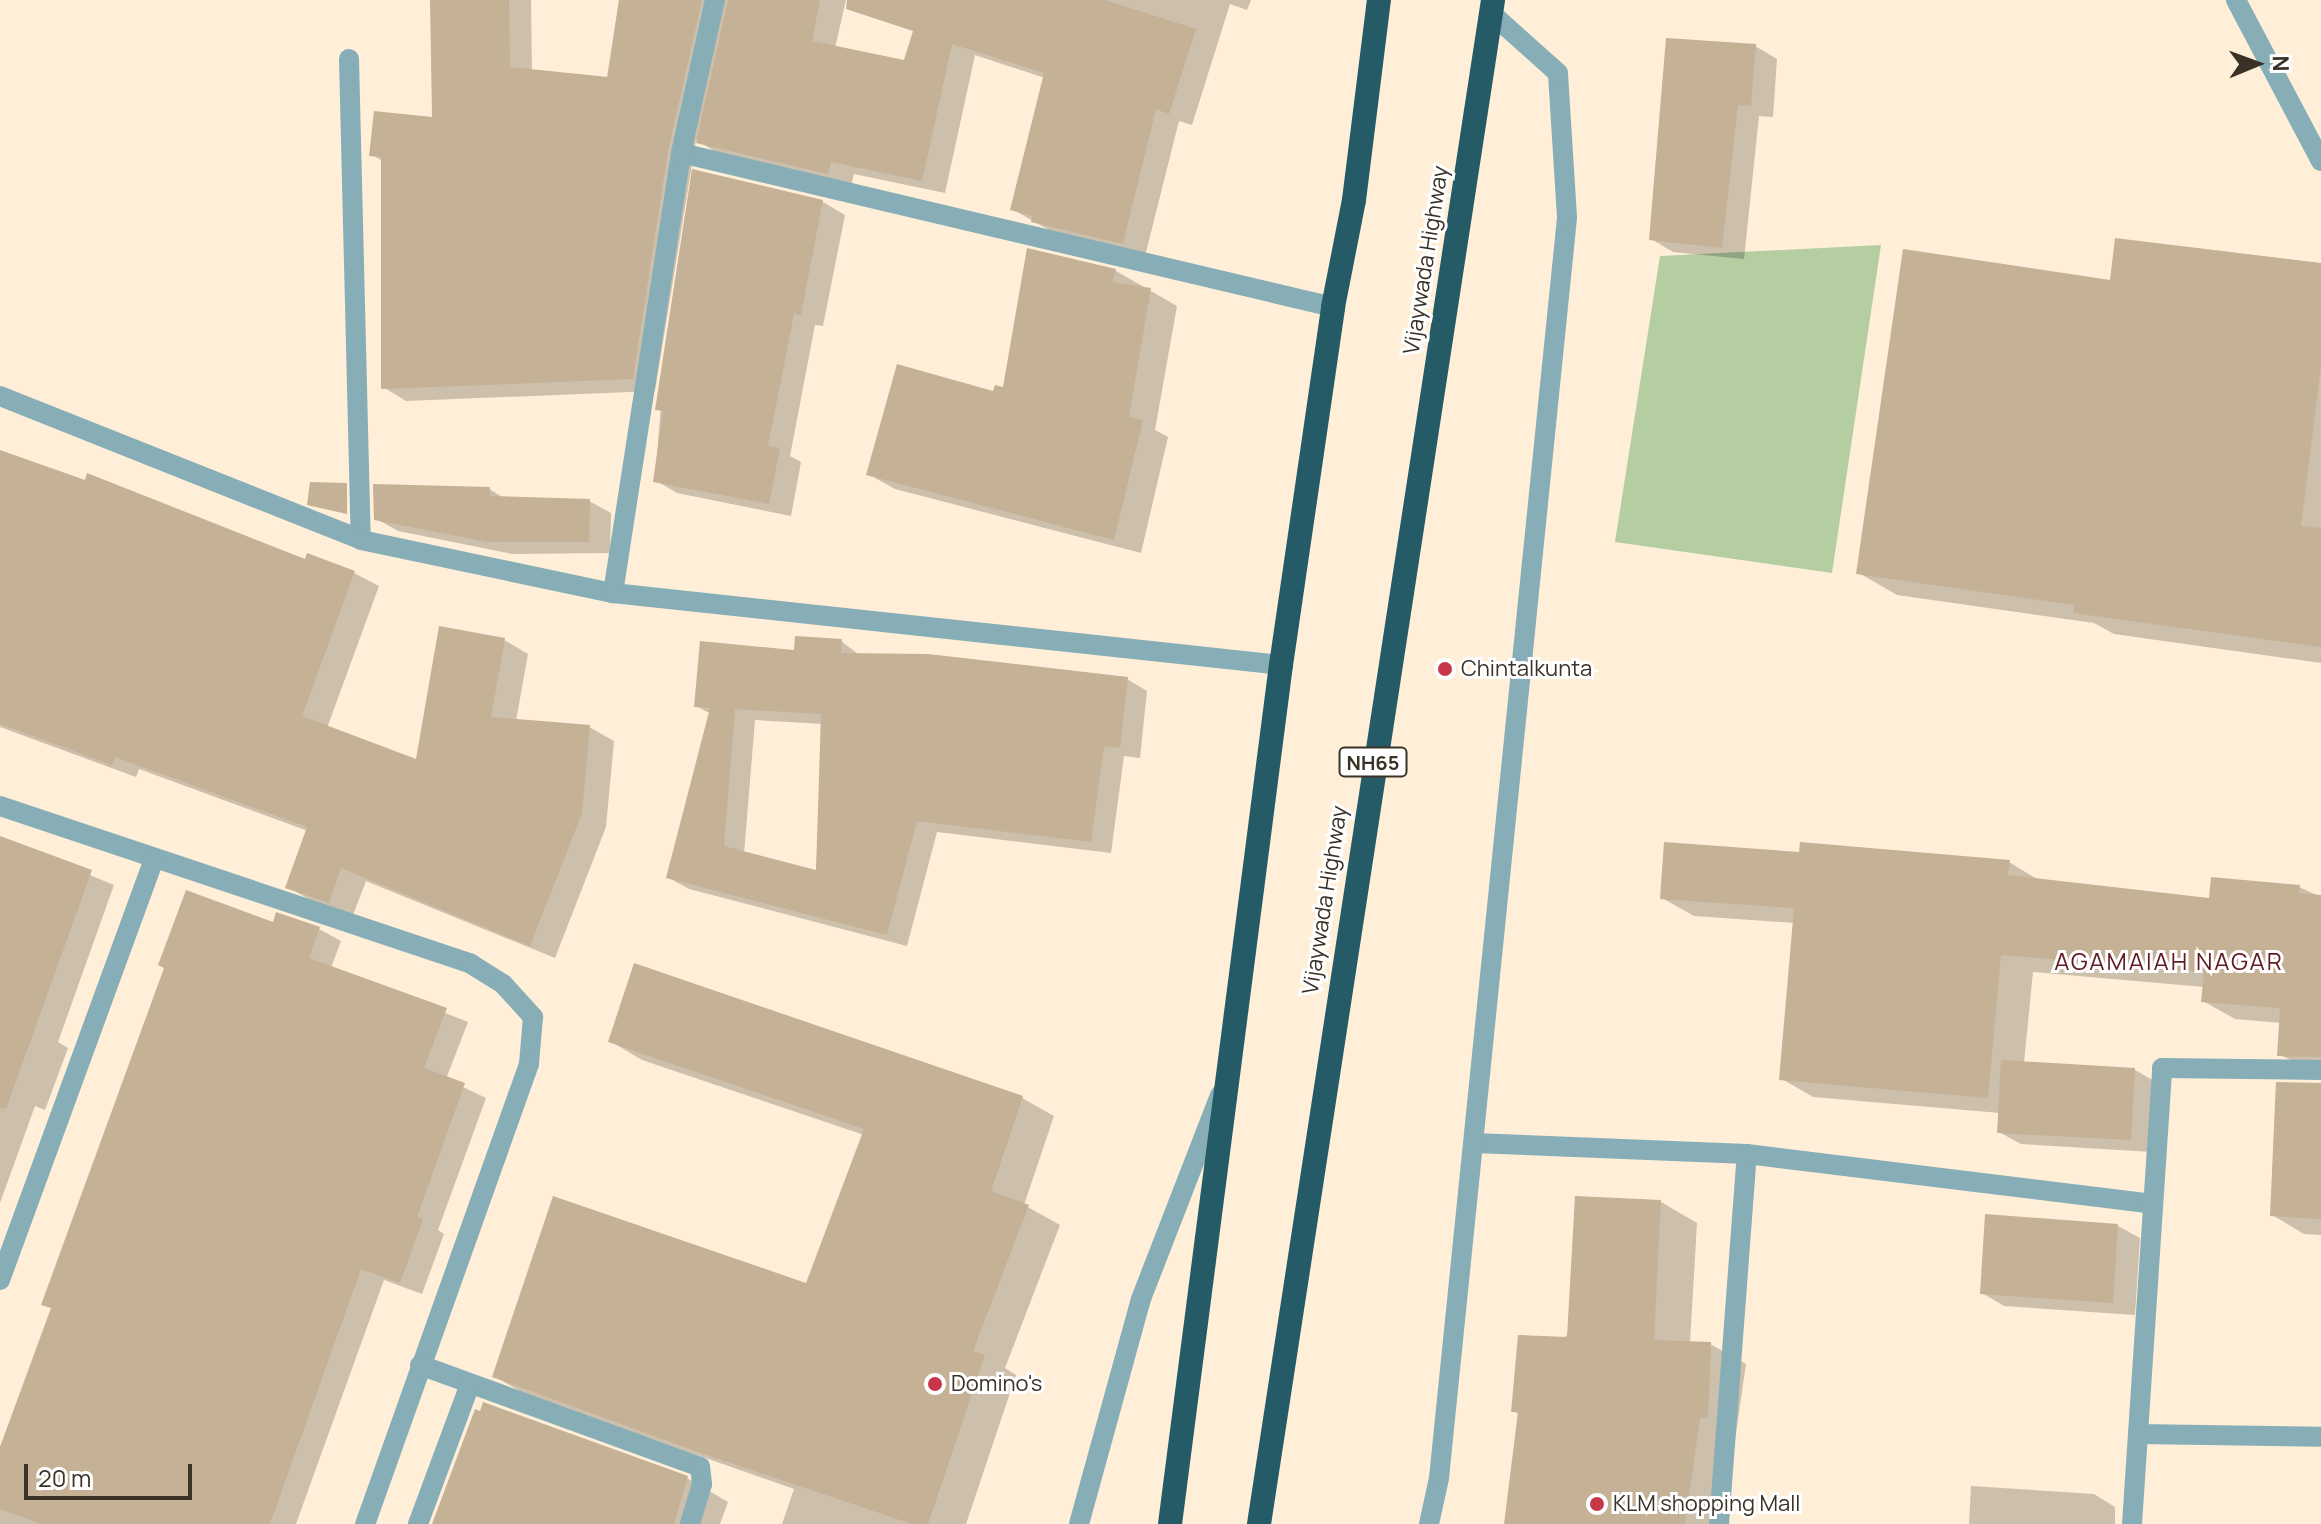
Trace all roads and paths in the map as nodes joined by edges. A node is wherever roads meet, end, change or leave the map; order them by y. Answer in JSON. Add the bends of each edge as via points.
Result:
{"nodes":[{"id":1,"x":715,"y":0,"type":"edge"},
{"id":2,"x":1379,"y":0,"type":"edge"},
{"id":3,"x":2236,"y":0,"type":"edge"},
{"id":4,"x":1492,"y":6,"type":"edge"},
{"id":5,"x":349,"y":59,"type":"dead end"},
{"id":6,"x":681,"y":153,"type":"junction"},
{"id":7,"x":2321,"y":161,"type":"edge"},
{"id":8,"x":1333,"y":307,"type":"junction"},
{"id":9,"x":0,"y":396,"type":"edge"},
{"id":10,"x":361,"y":540,"type":"junction"},
{"id":11,"x":613,"y":593,"type":"junction"},
{"id":12,"x":1281,"y":665,"type":"junction"},
{"id":13,"x":0,"y":806,"type":"edge"},
{"id":14,"x":153,"y":861,"type":"junction"},
{"id":15,"x":2321,"y":1070,"type":"edge"},
{"id":16,"x":1228,"y":1074,"type":"junction"},
{"id":17,"x":1474,"y":1143,"type":"junction"},
{"id":18,"x":1747,"y":1154,"type":"junction"},
{"id":19,"x":2153,"y":1204,"type":"junction"},
{"id":20,"x":0,"y":1280,"type":"edge"},
{"id":21,"x":420,"y":1365,"type":"junction"},
{"id":22,"x":470,"y":1384,"type":"junction"},
{"id":23,"x":2138,"y":1434,"type":"junction"},
{"id":24,"x":2321,"y":1437,"type":"edge"},
{"id":25,"x":365,"y":1524,"type":"edge"},
{"id":26,"x":418,"y":1524,"type":"edge"},
{"id":27,"x":690,"y":1524,"type":"edge"},
{"id":28,"x":1079,"y":1524,"type":"edge"},
{"id":29,"x":1170,"y":1524,"type":"edge"},
{"id":30,"x":1259,"y":1524,"type":"edge"},
{"id":31,"x":1429,"y":1524,"type":"edge"},
{"id":32,"x":1719,"y":1524,"type":"edge"},
{"id":33,"x":2132,"y":1524,"type":"edge"}],
"edges":[{"from":1,"to":6,"type":"street"},
{"from":2,"to":8,"type":"highway","via":[[1354,200]]},
{"from":3,"to":7,"type":"street"},
{"from":4,"to":17,"type":"street","via":[[1558,73],[1567,217]]},
{"from":4,"to":30,"type":"highway","name":"Vijaywada Highway","number":"NH65"},
{"from":5,"to":10,"type":"street"},
{"from":6,"to":8,"type":"street"},
{"from":6,"to":11,"type":"street"},
{"from":8,"to":12,"type":"highway"},
{"from":9,"to":10,"type":"street"},
{"from":10,"to":11,"type":"street"},
{"from":11,"to":12,"type":"street"},
{"from":12,"to":16,"type":"highway"},
{"from":13,"to":14,"type":"street"},
{"from":14,"to":20,"type":"street"},
{"from":14,"to":21,"type":"street","via":[[471,964],[503,984],[533,1017],[529,1064]]},
{"from":15,"to":19,"type":"street","via":[[2162,1068]]},
{"from":16,"to":28,"type":"street","via":[[1141,1299]]},
{"from":16,"to":29,"type":"highway"},
{"from":17,"to":18,"type":"street"},
{"from":17,"to":31,"type":"street"},
{"from":18,"to":19,"type":"street"},
{"from":18,"to":32,"type":"street"},
{"from":19,"to":23,"type":"street"},
{"from":21,"to":22,"type":"street"},
{"from":21,"to":25,"type":"street"},
{"from":22,"to":26,"type":"street"},
{"from":22,"to":27,"type":"street","via":[[700,1467],[702,1484]]},
{"from":23,"to":24,"type":"street"},
{"from":23,"to":33,"type":"street"}]}
